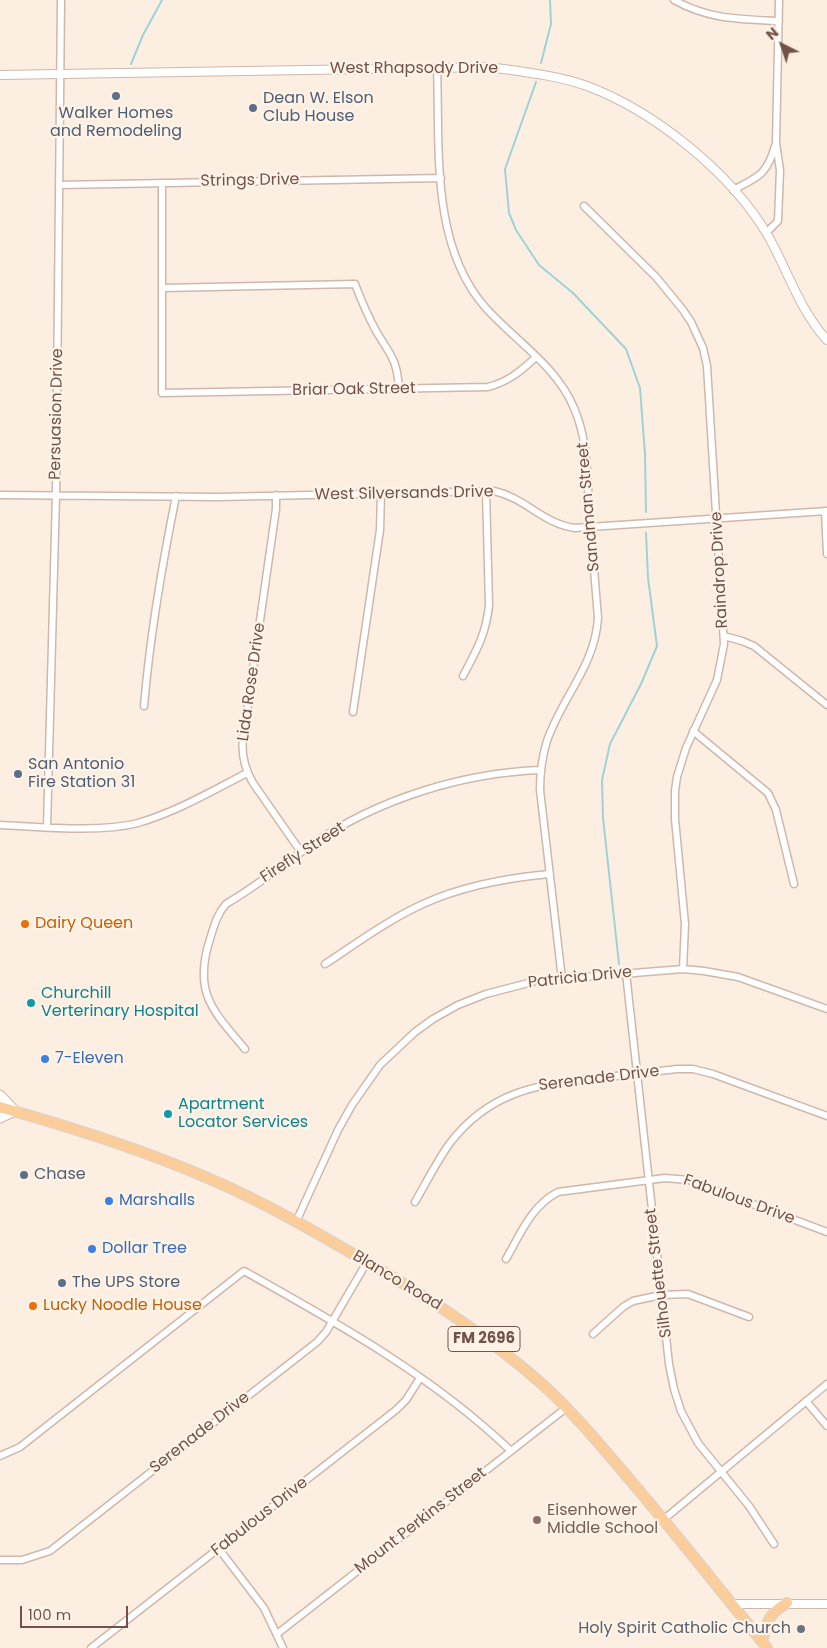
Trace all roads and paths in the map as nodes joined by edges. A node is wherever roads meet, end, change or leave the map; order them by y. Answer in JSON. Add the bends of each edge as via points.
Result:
{"nodes":[{"id":1,"x":61,"y":0,"type":"edge"},
{"id":2,"x":674,"y":0,"type":"edge"},
{"id":3,"x":780,"y":0,"type":"edge"},
{"id":4,"x":779,"y":20,"type":"junction"},
{"id":5,"x":437,"y":68,"type":"junction"},
{"id":6,"x":60,"y":74,"type":"junction"},
{"id":7,"x":0,"y":75,"type":"edge"},
{"id":8,"x":776,"y":143,"type":"junction"},
{"id":9,"x":440,"y":178,"type":"junction"},
{"id":10,"x":162,"y":183,"type":"junction"},
{"id":11,"x":59,"y":185,"type":"junction"},
{"id":12,"x":733,"y":190,"type":"junction"},
{"id":13,"x":584,"y":206,"type":"dead end"},
{"id":14,"x":766,"y":233,"type":"junction"},
{"id":15,"x":162,"y":288,"type":"junction"},
{"id":16,"x":827,"y":340,"type":"edge"},
{"id":17,"x":536,"y":357,"type":"junction"},
{"id":18,"x":399,"y":389,"type":"junction"},
{"id":19,"x":486,"y":491,"type":"junction"},
{"id":20,"x":0,"y":494,"type":"edge"},
{"id":21,"x":380,"y":494,"type":"junction"},
{"id":22,"x":56,"y":495,"type":"junction"},
{"id":23,"x":276,"y":495,"type":"junction"},
{"id":24,"x":176,"y":496,"type":"junction"},
{"id":25,"x":826,"y":511,"type":"edge"},
{"id":26,"x":718,"y":518,"type":"junction"},
{"id":27,"x":591,"y":528,"type":"junction"},
{"id":28,"x":827,"y":554,"type":"edge"},
{"id":29,"x":724,"y":636,"type":"junction"},
{"id":30,"x":463,"y":676,"type":"dead end"},
{"id":31,"x":827,"y":705,"type":"edge"},
{"id":32,"x":144,"y":706,"type":"dead end"},
{"id":33,"x":353,"y":712,"type":"dead end"},
{"id":34,"x":693,"y":731,"type":"junction"},
{"id":35,"x":540,"y":770,"type":"junction"},
{"id":36,"x":247,"y":774,"type":"junction"},
{"id":37,"x":0,"y":826,"type":"edge"},
{"id":38,"x":47,"y":827,"type":"junction"},
{"id":39,"x":301,"y":852,"type":"junction"},
{"id":40,"x":550,"y":874,"type":"junction"},
{"id":41,"x":794,"y":884,"type":"dead end"},
{"id":42,"x":325,"y":964,"type":"dead end"},
{"id":43,"x":683,"y":969,"type":"junction"},
{"id":44,"x":626,"y":973,"type":"junction"},
{"id":45,"x":562,"y":979,"type":"junction"},
{"id":46,"x":827,"y":1009,"type":"edge"},
{"id":47,"x":245,"y":1048,"type":"dead end"},
{"id":48,"x":638,"y":1073,"type":"junction"},
{"id":49,"x":0,"y":1096,"type":"edge"},
{"id":50,"x":0,"y":1107,"type":"edge"},
{"id":51,"x":15,"y":1111,"type":"junction"},
{"id":52,"x":827,"y":1116,"type":"edge"},
{"id":53,"x":0,"y":1118,"type":"edge"},
{"id":54,"x":648,"y":1180,"type":"junction"},
{"id":55,"x":415,"y":1202,"type":"dead end"},
{"id":56,"x":296,"y":1222,"type":"junction"},
{"id":57,"x":827,"y":1232,"type":"edge"},
{"id":58,"x":506,"y":1259,"type":"dead end"},
{"id":59,"x":367,"y":1262,"type":"junction"},
{"id":60,"x":661,"y":1295,"type":"junction"},
{"id":61,"x":749,"y":1317,"type":"dead end"},
{"id":62,"x":332,"y":1320,"type":"junction"},
{"id":63,"x":593,"y":1334,"type":"dead end"},
{"id":64,"x":420,"y":1378,"type":"junction"},
{"id":65,"x":827,"y":1384,"type":"edge"},
{"id":66,"x":806,"y":1401,"type":"junction"},
{"id":67,"x":566,"y":1408,"type":"junction"},
{"id":68,"x":827,"y":1426,"type":"edge"},
{"id":69,"x":511,"y":1451,"type":"junction"},
{"id":70,"x":0,"y":1456,"type":"edge"},
{"id":71,"x":720,"y":1472,"type":"junction"},
{"id":72,"x":663,"y":1520,"type":"junction"},
{"id":73,"x":774,"y":1544,"type":"dead end"},
{"id":74,"x":219,"y":1549,"type":"junction"},
{"id":75,"x":0,"y":1560,"type":"edge"},
{"id":76,"x":787,"y":1603,"type":"junction"},
{"id":77,"x":731,"y":1604,"type":"junction"},
{"id":78,"x":827,"y":1604,"type":"edge"},
{"id":79,"x":277,"y":1634,"type":"junction"},
{"id":80,"x":762,"y":1646,"type":"edge"},
{"id":81,"x":92,"y":1648,"type":"edge"},
{"id":82,"x":283,"y":1648,"type":"edge"}],
"edges":[{"from":1,"to":6,"type":"street","name":"Persuasion Drive"},
{"from":2,"to":4,"type":"street","via":[[698,12],[726,18]]},
{"from":3,"to":4,"type":"street"},
{"from":4,"to":8,"type":"street"},
{"from":5,"to":6,"type":"street","name":"West Rhapsody Drive"},
{"from":5,"to":9,"type":"street","name":"Sandman Street"},
{"from":5,"to":12,"type":"street","name":"West Rhapsody Drive","via":[[490,67],[555,76],[587,86],[639,111],[673,134]]},
{"from":6,"to":7,"type":"street","name":"West Rhapsody Drive"},
{"from":6,"to":11,"type":"street","name":"Persuasion Drive"},
{"from":8,"to":12,"type":"street","via":[[762,174]]},
{"from":8,"to":14,"type":"street","via":[[780,170],[778,221]]},
{"from":9,"to":10,"type":"street","name":"Strings Drive"},
{"from":9,"to":17,"type":"street","name":"Sandman Street","via":[[446,227],[463,274],[485,306]]},
{"from":10,"to":11,"type":"street","name":"Strings Drive"},
{"from":10,"to":15,"type":"street"},
{"from":11,"to":22,"type":"street","name":"Persuasion Drive"},
{"from":12,"to":14,"type":"street","name":"West Rhapsody Drive"},
{"from":13,"to":26,"type":"street","name":"Raindrop Drive","via":[[656,277],[691,322],[703,348],[711,405]]},
{"from":14,"to":16,"type":"street","name":"West Rhapsody Drive","via":[[805,309]]},
{"from":15,"to":18,"type":"street","via":[[355,284],[376,330],[394,358]]},
{"from":15,"to":18,"type":"street","name":"Briar Oak Street","via":[[162,393]]},
{"from":17,"to":18,"type":"street","name":"Briar Oak Street","via":[[517,374],[488,387]]},
{"from":17,"to":27,"type":"street","name":"Sandman Street","via":[[572,402],[580,425],[586,455]]},
{"from":19,"to":21,"type":"street","name":"West Silversands Drive"},
{"from":19,"to":27,"type":"street","name":"West Silversands Drive","via":[[517,498],[563,527]]},
{"from":19,"to":30,"type":"street","via":[[487,622]]},
{"from":20,"to":22,"type":"street","name":"West Silversands Drive"},
{"from":21,"to":23,"type":"street","name":"West Silversands Drive"},
{"from":21,"to":33,"type":"street","via":[[380,530]]},
{"from":22,"to":24,"type":"street","name":"West Silversands Drive"},
{"from":22,"to":38,"type":"street","name":"Persuasion Drive"},
{"from":23,"to":24,"type":"street","name":"West Silversands Drive"},
{"from":23,"to":36,"type":"street","name":"Lida Rose Drive","via":[[243,739]]},
{"from":24,"to":32,"type":"street"},
{"from":25,"to":26,"type":"street","name":"West Silversands Drive"},
{"from":25,"to":28,"type":"street"},
{"from":26,"to":27,"type":"street","name":"West Silversands Drive"},
{"from":26,"to":29,"type":"street","name":"Raindrop Drive"},
{"from":27,"to":35,"type":"street","name":"Sandman Street","via":[[598,618],[595,640],[589,658],[552,728]]},
{"from":29,"to":31,"type":"street","via":[[754,646]]},
{"from":29,"to":34,"type":"street","name":"Raindrop Drive","via":[[716,680]]},
{"from":34,"to":41,"type":"street","via":[[768,793],[776,810]]},
{"from":34,"to":43,"type":"street","name":"Raindrop Drive","via":[[677,777],[674,805],[684,903]]},
{"from":35,"to":39,"type":"street","name":"Firefly Street","via":[[450,783],[416,793],[331,832]]},
{"from":35,"to":40,"type":"street","name":"Sandman Street"},
{"from":36,"to":38,"type":"street","via":[[169,812],[137,823],[102,828]]},
{"from":36,"to":39,"type":"street","name":"Lida Rose Drive"},
{"from":37,"to":38,"type":"street"},
{"from":39,"to":47,"type":"street","name":"Firefly Street","via":[[226,904],[217,917],[206,953],[204,978],[209,1001]]},
{"from":40,"to":42,"type":"street","via":[[474,887],[424,904],[387,923]]},
{"from":40,"to":45,"type":"street","name":"Sandman Street"},
{"from":43,"to":44,"type":"street","name":"Patricia Drive"},
{"from":43,"to":46,"type":"street","name":"Patricia Drive","via":[[738,977]]},
{"from":44,"to":45,"type":"street","name":"Patricia Drive"},
{"from":44,"to":48,"type":"street","name":"Silhouette Street"},
{"from":45,"to":56,"type":"street","name":"Patricia Drive","via":[[536,981],[486,994],[433,1019],[408,1038],[380,1065],[352,1105]]},
{"from":48,"to":52,"type":"street","name":"Serenade Drive","via":[[693,1069]]},
{"from":48,"to":54,"type":"street","name":"Silhouette Street"},
{"from":48,"to":55,"type":"street","name":"Serenade Drive","via":[[536,1086],[506,1098],[472,1121],[455,1138]]},
{"from":49,"to":51,"type":"main road"},
{"from":50,"to":51,"type":"main road","name":"Blanco Road","number":"FM 2696"},
{"from":51,"to":53,"type":"main road"},
{"from":51,"to":56,"type":"main road","name":"Blanco Road","number":"FM 2696","via":[[181,1167]]},
{"from":54,"to":57,"type":"street","name":"Fabulous Drive","via":[[689,1180]]},
{"from":54,"to":58,"type":"street","name":"Fabulous Drive","via":[[573,1189],[548,1197],[534,1212]]},
{"from":54,"to":60,"type":"street","name":"Silhouette Street"},
{"from":56,"to":59,"type":"main road","name":"Blanco Road","number":"FM 2696"},
{"from":59,"to":62,"type":"street","name":"Serenade Drive"},
{"from":59,"to":67,"type":"main road","name":"Blanco Road","number":"FM 2696","via":[[473,1330],[542,1384]]},
{"from":60,"to":61,"type":"street","via":[[688,1294]]},
{"from":60,"to":63,"type":"street","via":[[633,1301]]},
{"from":60,"to":71,"type":"street","name":"Silhouette Street","via":[[676,1396],[698,1443]]},
{"from":62,"to":64,"type":"street"},
{"from":62,"to":70,"type":"street","via":[[244,1271],[20,1446]]},
{"from":62,"to":75,"type":"street","name":"Serenade Drive","via":[[317,1342],[50,1551],[22,1560]]},
{"from":64,"to":69,"type":"street","via":[[469,1414]]},
{"from":64,"to":74,"type":"street","name":"Fabulous Drive","via":[[396,1410]]},
{"from":65,"to":66,"type":"street"},
{"from":66,"to":68,"type":"street"},
{"from":66,"to":71,"type":"street"},
{"from":67,"to":69,"type":"street","name":"Mount Perkins Street"},
{"from":67,"to":72,"type":"main road","name":"Blanco Road","number":"FM 2696"},
{"from":69,"to":79,"type":"street","name":"Mount Perkins Street"},
{"from":71,"to":72,"type":"street"},
{"from":71,"to":73,"type":"street","name":"Silhouette Street"},
{"from":72,"to":77,"type":"main road","name":"Blanco Road","number":"FM 2696"},
{"from":74,"to":79,"type":"street","via":[[257,1597]]},
{"from":74,"to":81,"type":"street","name":"Fabulous Drive"},
{"from":76,"to":77,"type":"street"},
{"from":76,"to":78,"type":"street"},
{"from":76,"to":80,"type":"main road","via":[[767,1620]]},
{"from":77,"to":80,"type":"main road","name":"Blanco Road","number":"FM 2696"},
{"from":79,"to":82,"type":"street"}]}
